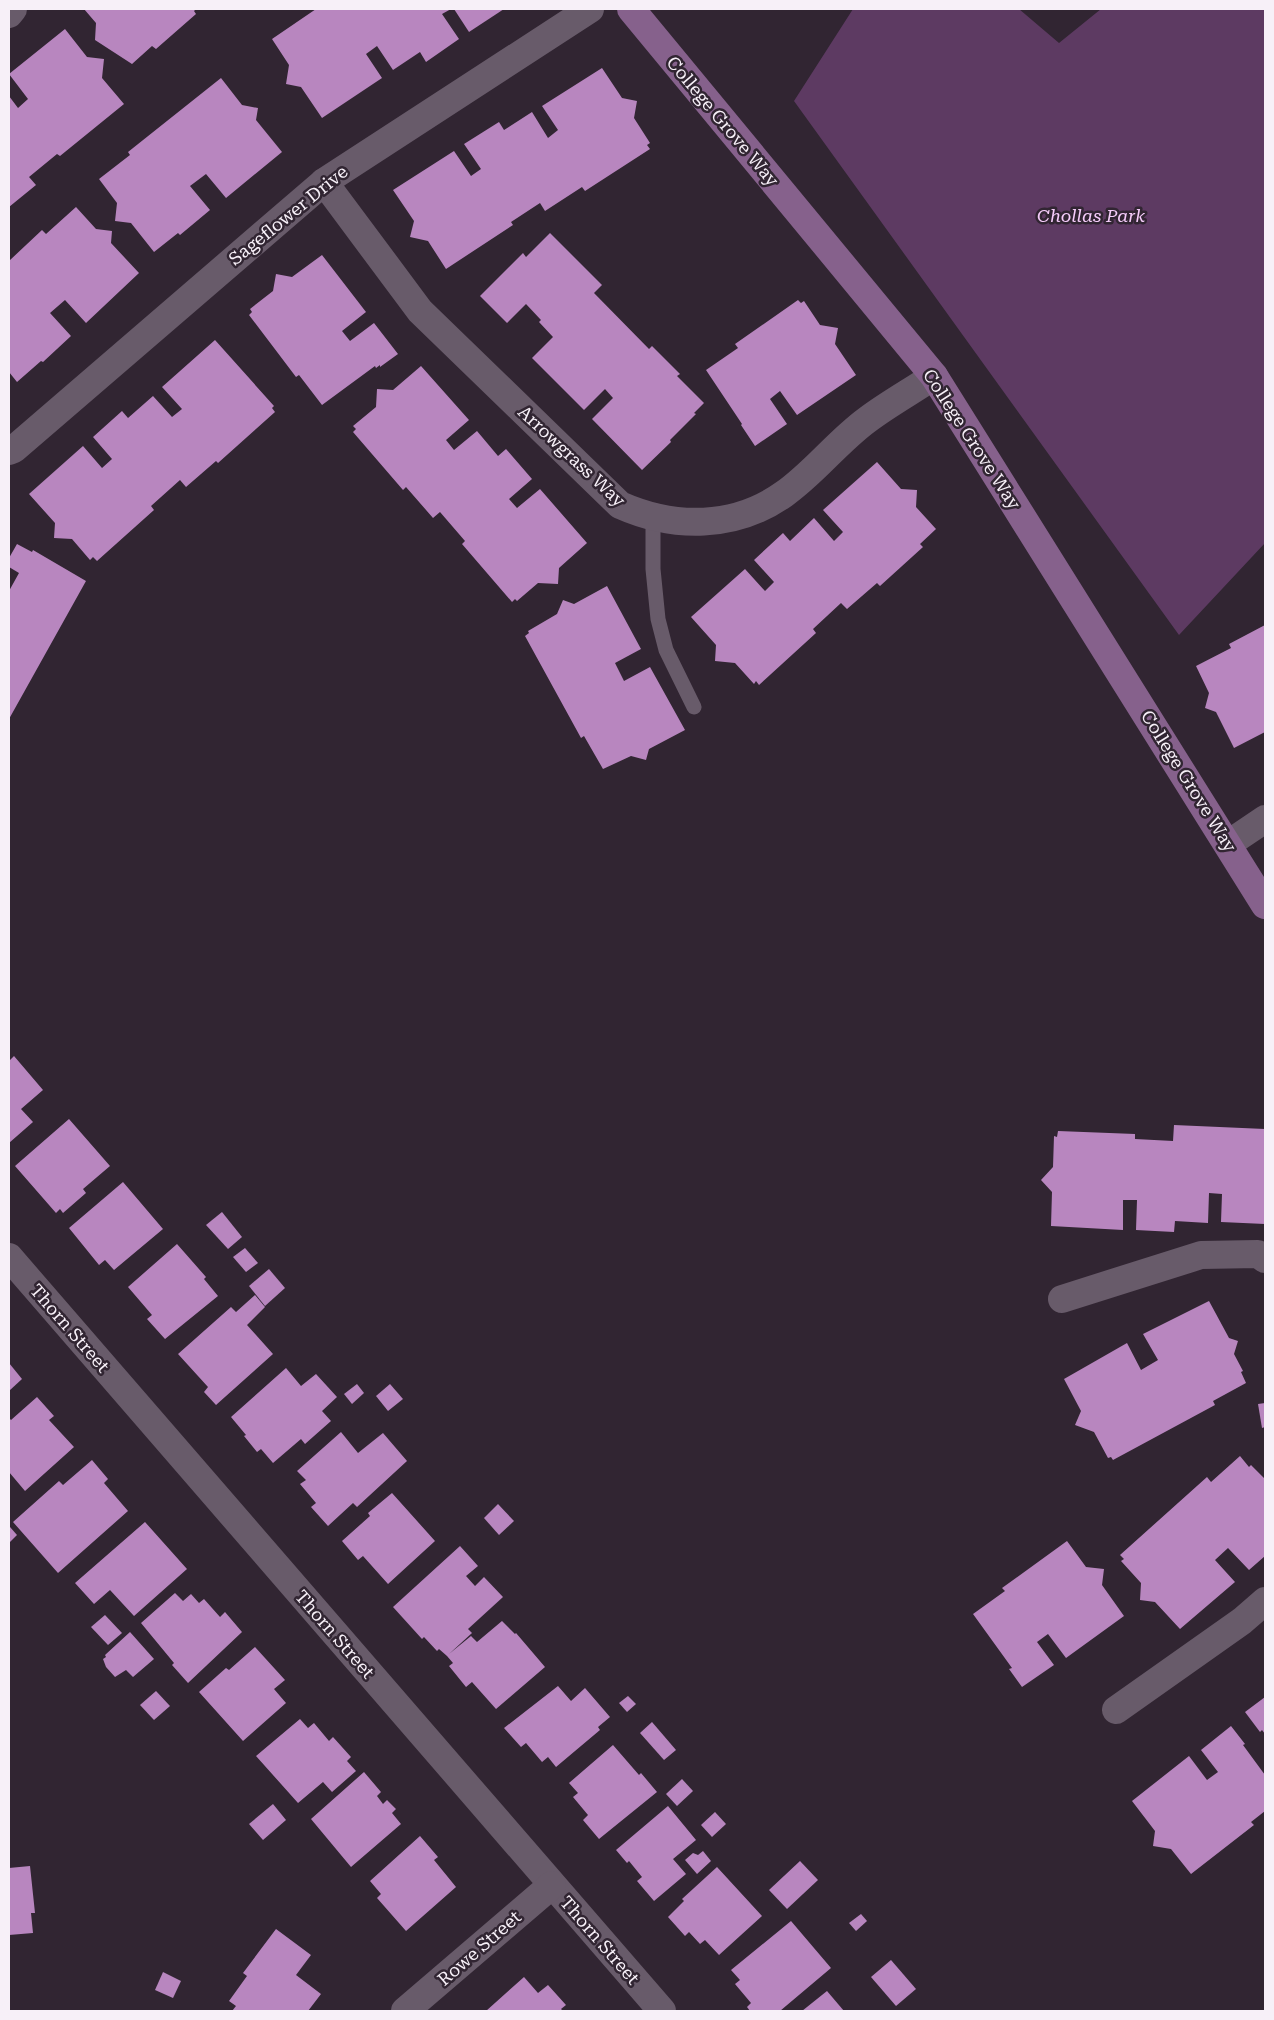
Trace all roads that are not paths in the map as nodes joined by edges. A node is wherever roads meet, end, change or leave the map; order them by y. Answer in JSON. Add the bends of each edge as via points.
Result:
{"nodes":[{"id":1,"x":14,"y":9,"type":"edge"},
{"id":2,"x":590,"y":9,"type":"edge"},
{"id":3,"x":630,"y":9,"type":"edge"},
{"id":4,"x":9,"y":14,"type":"edge"},
{"id":5,"x":324,"y":182,"type":"junction"},
{"id":6,"x":934,"y":376,"type":"junction"},
{"id":7,"x":9,"y":451,"type":"edge"},
{"id":8,"x":653,"y":517,"type":"junction"},
{"id":9,"x":694,"y":707,"type":"dead end"},
{"id":10,"x":1265,"y":819,"type":"edge"},
{"id":11,"x":1228,"y":844,"type":"junction"},
{"id":12,"x":1265,"y":905,"type":"edge"},
{"id":13,"x":9,"y":1257,"type":"edge"},
{"id":14,"x":1265,"y":1258,"type":"edge"},
{"id":15,"x":1062,"y":1299,"type":"dead end"},
{"id":16,"x":1265,"y":1601,"type":"edge"},
{"id":17,"x":1116,"y":1710,"type":"dead end"},
{"id":18,"x":552,"y":1885,"type":"junction"},
{"id":19,"x":405,"y":2011,"type":"edge"},
{"id":20,"x":662,"y":2011,"type":"edge"}],
"edges":[{"from":1,"to":4,"type":"street"},
{"from":2,"to":5,"type":"street","name":"Sageflower Drive"},
{"from":3,"to":6,"type":"street","name":"College Grove Way"},
{"from":5,"to":7,"type":"street","name":"Sageflower Drive"},
{"from":5,"to":8,"type":"street","name":"Arrowgrass Way","via":[[420,311],[620,505]]},
{"from":6,"to":8,"type":"street","name":"Arrowgrass Way","via":[[866,420],[784,494],[764,506],[719,520],[695,522]]},
{"from":6,"to":11,"type":"street","name":"College Grove Way"},
{"from":8,"to":9,"type":"lane","via":[[653,569],[658,619],[666,650]]},
{"from":10,"to":11,"type":"street"},
{"from":11,"to":12,"type":"street","name":"College Grove Way"},
{"from":13,"to":18,"type":"street","name":"Thorn Street"},
{"from":14,"to":15,"type":"street","via":[[1258,1254],[1201,1255]]},
{"from":16,"to":17,"type":"street","via":[[1242,1621]]},
{"from":18,"to":19,"type":"street","name":"Rowe Street"},
{"from":18,"to":20,"type":"street","name":"Thorn Street"}]}
